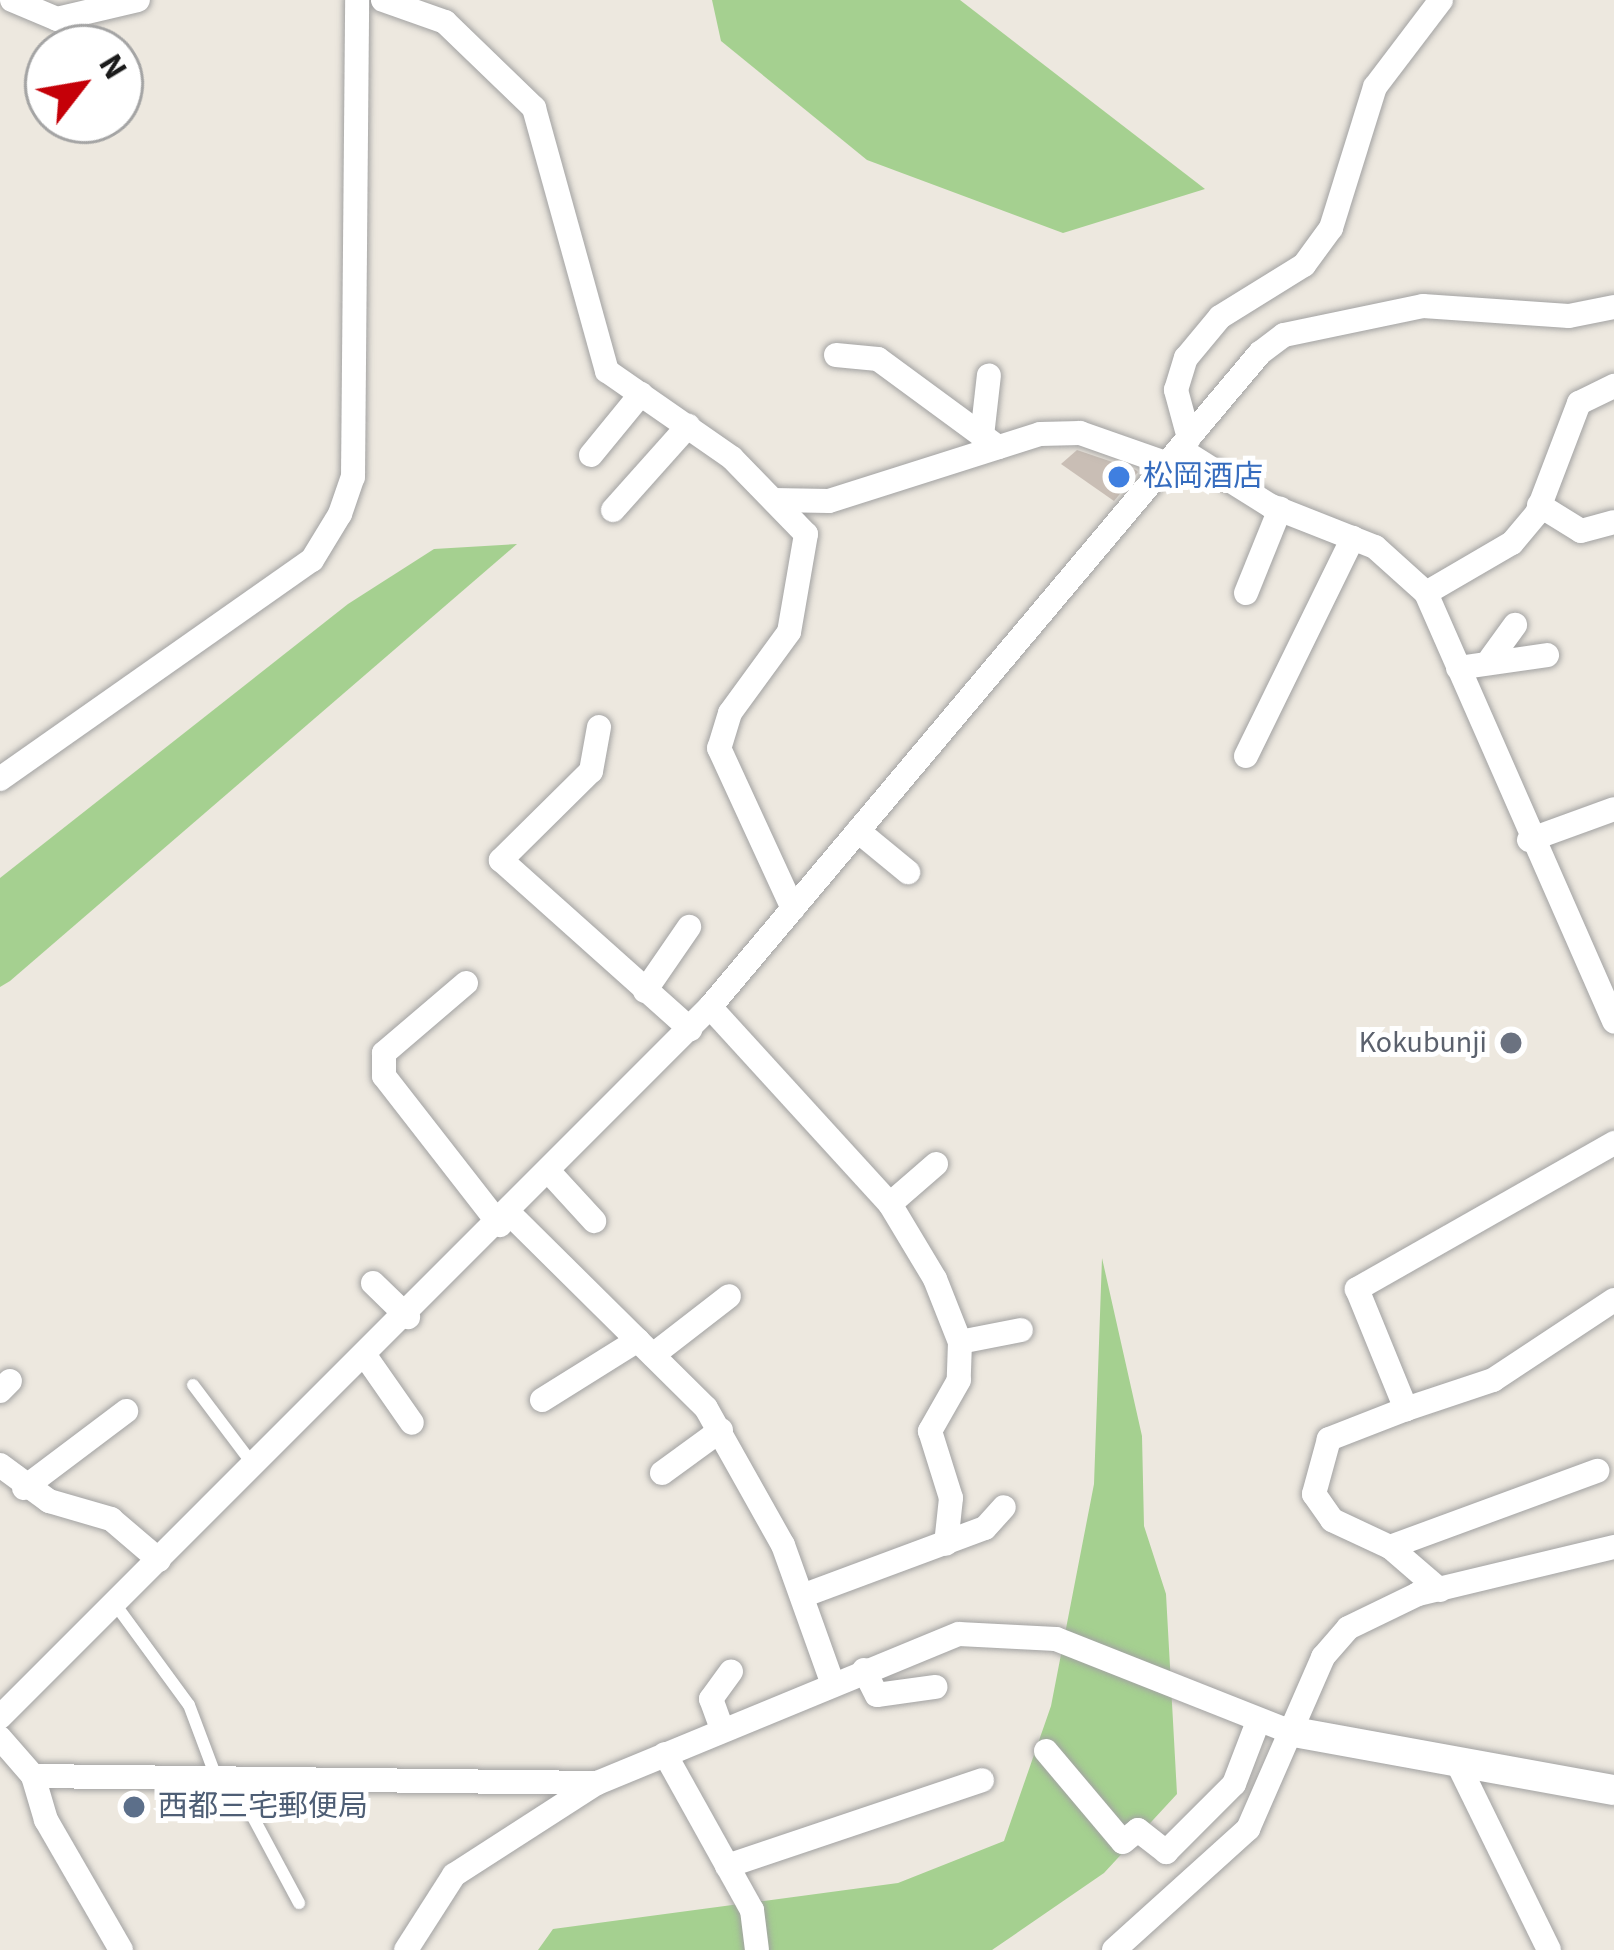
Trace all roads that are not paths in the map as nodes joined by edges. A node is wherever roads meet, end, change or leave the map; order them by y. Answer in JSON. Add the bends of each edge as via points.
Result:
{"nodes":[{"id":1,"x":12,"y":0,"type":"edge"},
{"id":2,"x":138,"y":0,"type":"edge"},
{"id":3,"x":357,"y":0,"type":"edge"},
{"id":4,"x":383,"y":0,"type":"edge"},
{"id":5,"x":1441,"y":0,"type":"edge"},
{"id":6,"x":1614,"y":307,"type":"edge"},
{"id":7,"x":836,"y":355,"type":"dead end"},
{"id":8,"x":989,"y":375,"type":"dead end"},
{"id":9,"x":1614,"y":386,"type":"edge"},
{"id":10,"x":641,"y":394,"type":"junction"},
{"id":11,"x":688,"y":426,"type":"junction"},
{"id":12,"x":990,"y":442,"type":"junction"},
{"id":13,"x":1179,"y":450,"type":"junction"},
{"id":14,"x":591,"y":455,"type":"dead end"},
{"id":15,"x":774,"y":500,"type":"junction"},
{"id":16,"x":1539,"y":505,"type":"junction"},
{"id":17,"x":1280,"y":509,"type":"junction"},
{"id":18,"x":613,"y":510,"type":"dead end"},
{"id":19,"x":1614,"y":522,"type":"edge"},
{"id":20,"x":1353,"y":538,"type":"junction"},
{"id":21,"x":1246,"y":592,"type":"dead end"},
{"id":22,"x":1426,"y":593,"type":"junction"},
{"id":23,"x":1514,"y":625,"type":"dead end"},
{"id":24,"x":1547,"y":655,"type":"dead end"},
{"id":25,"x":1491,"y":658,"type":"junction"},
{"id":26,"x":1458,"y":668,"type":"junction"},
{"id":27,"x":599,"y":727,"type":"dead end"},
{"id":28,"x":1246,"y":756,"type":"dead end"},
{"id":29,"x":0,"y":779,"type":"edge"},
{"id":30,"x":1614,"y":809,"type":"edge"},
{"id":31,"x":858,"y":831,"type":"junction"},
{"id":32,"x":1529,"y":841,"type":"junction"},
{"id":33,"x":908,"y":872,"type":"dead end"},
{"id":34,"x":793,"y":909,"type":"junction"},
{"id":35,"x":689,"y":927,"type":"dead end"},
{"id":36,"x":466,"y":983,"type":"dead end"},
{"id":37,"x":645,"y":992,"type":"junction"},
{"id":38,"x":710,"y":1007,"type":"junction"},
{"id":39,"x":1614,"y":1022,"type":"edge"},
{"id":40,"x":690,"y":1029,"type":"junction"},
{"id":41,"x":1614,"y":1143,"type":"edge"},
{"id":42,"x":936,"y":1164,"type":"dead end"},
{"id":43,"x":551,"y":1174,"type":"junction"},
{"id":44,"x":890,"y":1204,"type":"junction"},
{"id":45,"x":506,"y":1220,"type":"junction"},
{"id":46,"x":594,"y":1221,"type":"dead end"},
{"id":47,"x":373,"y":1283,"type":"dead end"},
{"id":48,"x":729,"y":1296,"type":"dead end"},
{"id":49,"x":1614,"y":1300,"type":"edge"},
{"id":50,"x":408,"y":1316,"type":"junction"},
{"id":51,"x":1021,"y":1330,"type":"dead end"},
{"id":52,"x":960,"y":1342,"type":"junction"},
{"id":53,"x":645,"y":1348,"type":"junction"},
{"id":54,"x":367,"y":1357,"type":"junction"},
{"id":55,"x":193,"y":1385,"type":"dead end"},
{"id":56,"x":542,"y":1400,"type":"dead end"},
{"id":57,"x":1406,"y":1409,"type":"junction"},
{"id":58,"x":126,"y":1411,"type":"dead end"},
{"id":59,"x":412,"y":1423,"type":"dead end"},
{"id":60,"x":721,"y":1430,"type":"junction"},
{"id":61,"x":0,"y":1466,"type":"edge"},
{"id":62,"x":255,"y":1467,"type":"junction"},
{"id":63,"x":1597,"y":1471,"type":"dead end"},
{"id":64,"x":662,"y":1473,"type":"dead end"},
{"id":65,"x":24,"y":1488,"type":"junction"},
{"id":66,"x":1004,"y":1507,"type":"dead end"},
{"id":67,"x":946,"y":1544,"type":"junction"},
{"id":68,"x":1390,"y":1547,"type":"junction"},
{"id":69,"x":1614,"y":1547,"type":"edge"},
{"id":70,"x":159,"y":1560,"type":"junction"},
{"id":71,"x":1440,"y":1590,"type":"junction"},
{"id":72,"x":802,"y":1596,"type":"junction"},
{"id":73,"x":115,"y":1604,"type":"junction"},
{"id":74,"x":864,"y":1670,"type":"junction"},
{"id":75,"x":731,"y":1671,"type":"dead end"},
{"id":76,"x":832,"y":1682,"type":"junction"},
{"id":77,"x":935,"y":1687,"type":"dead end"},
{"id":78,"x":0,"y":1718,"type":"edge"},
{"id":79,"x":1257,"y":1724,"type":"junction"},
{"id":80,"x":722,"y":1730,"type":"junction"},
{"id":81,"x":1288,"y":1731,"type":"junction"},
{"id":82,"x":0,"y":1738,"type":"edge"},
{"id":83,"x":1046,"y":1751,"type":"dead end"},
{"id":84,"x":665,"y":1754,"type":"junction"},
{"id":85,"x":1457,"y":1762,"type":"junction"},
{"id":86,"x":33,"y":1776,"type":"junction"},
{"id":87,"x":224,"y":1778,"type":"junction"},
{"id":88,"x":982,"y":1780,"type":"dead end"},
{"id":89,"x":597,"y":1784,"type":"junction"},
{"id":90,"x":1614,"y":1790,"type":"edge"},
{"id":91,"x":727,"y":1866,"type":"junction"},
{"id":92,"x":299,"y":1903,"type":"dead end"},
{"id":93,"x":121,"y":1950,"type":"edge"},
{"id":94,"x":406,"y":1950,"type":"edge"},
{"id":95,"x":757,"y":1950,"type":"edge"},
{"id":96,"x":1114,"y":1950,"type":"edge"},
{"id":97,"x":1549,"y":1950,"type":"edge"}],
"edges":[{"from":1,"to":2,"type":"street","via":[[57,19]]},
{"from":3,"to":29,"type":"street","via":[[353,477],[340,514],[312,560]]},
{"from":4,"to":10,"type":"street","via":[[446,22],[534,108],[555,151],[594,350]]},
{"from":5,"to":13,"type":"street","via":[[1375,87],[1331,228],[1304,265],[1220,317],[1186,358],[1176,390]]},
{"from":6,"to":13,"type":"street","via":[[1569,316],[1423,306],[1284,335]]},
{"from":7,"to":12,"type":"street","via":[[878,359]]},
{"from":8,"to":12,"type":"street"},
{"from":9,"to":16,"type":"street","via":[[1568,421]]},
{"from":10,"to":11,"type":"street"},
{"from":10,"to":14,"type":"street"},
{"from":11,"to":15,"type":"street"},
{"from":11,"to":18,"type":"street"},
{"from":12,"to":13,"type":"street","via":[[1080,433]]},
{"from":12,"to":15,"type":"street","via":[[829,501]]},
{"from":13,"to":17,"type":"street"},
{"from":13,"to":31,"type":"street"},
{"from":15,"to":34,"type":"street","via":[[811,549],[789,632],[730,713],[719,748]]},
{"from":16,"to":19,"type":"street","via":[[1581,531]]},
{"from":16,"to":22,"type":"street","via":[[1475,572]]},
{"from":17,"to":20,"type":"street"},
{"from":17,"to":21,"type":"street"},
{"from":20,"to":22,"type":"street"},
{"from":20,"to":28,"type":"street"},
{"from":22,"to":26,"type":"street"},
{"from":23,"to":25,"type":"street"},
{"from":24,"to":25,"type":"street"},
{"from":25,"to":26,"type":"street"},
{"from":26,"to":32,"type":"street"},
{"from":27,"to":37,"type":"street","via":[[591,771],[501,860]]},
{"from":30,"to":32,"type":"street"},
{"from":31,"to":33,"type":"street"},
{"from":31,"to":34,"type":"street"},
{"from":32,"to":39,"type":"street"},
{"from":34,"to":38,"type":"street"},
{"from":35,"to":37,"type":"street"},
{"from":36,"to":45,"type":"street","via":[[384,1053],[384,1076]]},
{"from":37,"to":40,"type":"street"},
{"from":38,"to":40,"type":"street"},
{"from":38,"to":44,"type":"street"},
{"from":40,"to":43,"type":"street"},
{"from":41,"to":57,"type":"street","via":[[1357,1289]]},
{"from":42,"to":44,"type":"street"},
{"from":43,"to":45,"type":"street"},
{"from":43,"to":46,"type":"street"},
{"from":44,"to":52,"type":"street"},
{"from":45,"to":50,"type":"street"},
{"from":45,"to":53,"type":"street"},
{"from":47,"to":50,"type":"street"},
{"from":48,"to":53,"type":"street"},
{"from":49,"to":57,"type":"street","via":[[1493,1380]]},
{"from":50,"to":54,"type":"street"},
{"from":51,"to":52,"type":"street"},
{"from":52,"to":67,"type":"street","via":[[959,1380],[930,1431],[951,1498]]},
{"from":53,"to":56,"type":"street"},
{"from":53,"to":60,"type":"street"},
{"from":54,"to":59,"type":"street"},
{"from":54,"to":62,"type":"street"},
{"from":55,"to":62,"type":"lane"},
{"from":57,"to":68,"type":"street","via":[[1329,1439],[1314,1469],[1314,1494],[1332,1520]]},
{"from":58,"to":65,"type":"street"},
{"from":60,"to":64,"type":"street"},
{"from":60,"to":72,"type":"street"},
{"from":61,"to":65,"type":"street"},
{"from":62,"to":70,"type":"street"},
{"from":63,"to":68,"type":"street"},
{"from":65,"to":70,"type":"street","via":[[111,1519]]},
{"from":66,"to":67,"type":"street"},
{"from":67,"to":72,"type":"street"},
{"from":68,"to":71,"type":"street"},
{"from":69,"to":71,"type":"street"},
{"from":70,"to":73,"type":"street"},
{"from":71,"to":81,"type":"street","via":[[1348,1628]]},
{"from":72,"to":76,"type":"street"},
{"from":73,"to":78,"type":"street"},
{"from":73,"to":87,"type":"lane","via":[[188,1705]]},
{"from":74,"to":76,"type":"street"},
{"from":74,"to":77,"type":"street","via":[[877,1695]]},
{"from":74,"to":79,"type":"street","via":[[958,1634],[1012,1630]]},
{"from":75,"to":80,"type":"street","via":[[711,1699]]},
{"from":76,"to":80,"type":"street"},
{"from":79,"to":81,"type":"street"},
{"from":79,"to":83,"type":"street","via":[[1234,1784],[1166,1852],[1138,1830],[1123,1842]]},
{"from":80,"to":84,"type":"street"},
{"from":81,"to":85,"type":"street"},
{"from":81,"to":96,"type":"street","via":[[1248,1829]]},
{"from":82,"to":86,"type":"street"},
{"from":84,"to":89,"type":"street"},
{"from":84,"to":91,"type":"street"},
{"from":85,"to":90,"type":"street"},
{"from":85,"to":97,"type":"street"},
{"from":86,"to":87,"type":"street"},
{"from":86,"to":93,"type":"street","via":[[46,1820]]},
{"from":87,"to":89,"type":"street"},
{"from":87,"to":92,"type":"lane"},
{"from":88,"to":91,"type":"street"},
{"from":89,"to":94,"type":"street","via":[[454,1875]]},
{"from":91,"to":95,"type":"street","via":[[752,1910]]}]}
